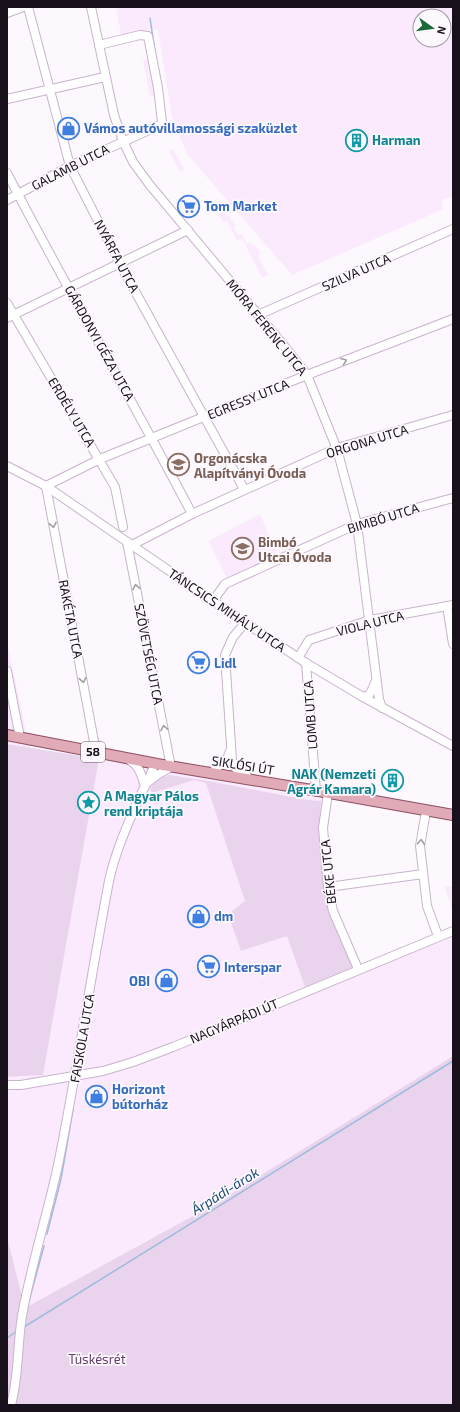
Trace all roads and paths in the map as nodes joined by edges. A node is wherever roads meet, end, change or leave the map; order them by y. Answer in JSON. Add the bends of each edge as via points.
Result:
{"nodes":[{"id":1,"x":23,"y":7,"type":"edge"},
{"id":2,"x":28,"y":7,"type":"edge"},
{"id":3,"x":91,"y":7,"type":"edge"},
{"id":4,"x":7,"y":13,"type":"edge"},
{"id":5,"x":99,"y":45,"type":"junction"},
{"id":6,"x":105,"y":77,"type":"junction"},
{"id":7,"x":50,"y":89,"type":"junction"},
{"id":8,"x":7,"y":98,"type":"edge"},
{"id":9,"x":122,"y":141,"type":"junction"},
{"id":10,"x":70,"y":166,"type":"junction"},
{"id":11,"x":7,"y":173,"type":"edge"},
{"id":12,"x":18,"y":194,"type":"junction"},
{"id":13,"x":7,"y":200,"type":"edge"},
{"id":14,"x":453,"y":229,"type":"edge"},
{"id":15,"x":188,"y":230,"type":"junction"},
{"id":16,"x":120,"y":264,"type":"junction"},
{"id":17,"x":69,"y":288,"type":"junction"},
{"id":18,"x":7,"y":303,"type":"edge"},
{"id":19,"x":258,"y":315,"type":"junction"},
{"id":20,"x":11,"y":316,"type":"edge"},
{"id":21,"x":453,"y":319,"type":"edge"},
{"id":22,"x":307,"y":375,"type":"junction"},
{"id":23,"x":453,"y":415,"type":"edge"},
{"id":24,"x":204,"y":416,"type":"junction"},
{"id":25,"x":153,"y":438,"type":"junction"},
{"id":26,"x":337,"y":448,"type":"junction"},
{"id":27,"x":100,"y":459,"type":"junction"},
{"id":28,"x":7,"y":466,"type":"edge"},
{"id":29,"x":46,"y":486,"type":"junction"},
{"id":30,"x":244,"y":490,"type":"junction"},
{"id":31,"x":453,"y":498,"type":"edge"},
{"id":32,"x":192,"y":514,"type":"junction"},
{"id":33,"x":357,"y":524,"type":"junction"},
{"id":34,"x":123,"y":527,"type":"dead end"},
{"id":35,"x":129,"y":543,"type":"junction"},
{"id":36,"x":212,"y":601,"type":"junction"},
{"id":37,"x":450,"y":606,"type":"edge"},
{"id":38,"x":370,"y":620,"type":"junction"},
{"id":39,"x":245,"y":623,"type":"junction"},
{"id":40,"x":453,"y":644,"type":"edge"},
{"id":41,"x":298,"y":658,"type":"junction"},
{"id":42,"x":306,"y":663,"type":"junction"},
{"id":43,"x":7,"y":671,"type":"edge"},
{"id":44,"x":376,"y":677,"type":"junction"},
{"id":45,"x":363,"y":697,"type":"junction"},
{"id":46,"x":382,"y":708,"type":"junction"},
{"id":47,"x":7,"y":735,"type":"edge"},
{"id":48,"x":20,"y":738,"type":"junction"},
{"id":49,"x":231,"y":738,"type":"junction"},
{"id":50,"x":453,"y":746,"type":"edge"},
{"id":51,"x":96,"y":752,"type":"junction"},
{"id":52,"x":126,"y":758,"type":"junction"},
{"id":53,"x":154,"y":764,"type":"junction"},
{"id":54,"x":171,"y":767,"type":"junction"},
{"id":55,"x":211,"y":773,"type":"junction"},
{"id":56,"x":250,"y":780,"type":"junction"},
{"id":57,"x":145,"y":786,"type":"junction"},
{"id":58,"x":316,"y":791,"type":"junction"},
{"id":59,"x":328,"y":793,"type":"junction"},
{"id":60,"x":426,"y":810,"type":"junction"},
{"id":61,"x":453,"y":816,"type":"edge"},
{"id":62,"x":423,"y":874,"type":"junction"},
{"id":63,"x":328,"y":887,"type":"junction"},
{"id":64,"x":453,"y":930,"type":"edge"},
{"id":65,"x":438,"y":936,"type":"junction"},
{"id":66,"x":358,"y":969,"type":"junction"},
{"id":67,"x":75,"y":1075,"type":"junction"},
{"id":68,"x":7,"y":1085,"type":"edge"},
{"id":69,"x":11,"y":1405,"type":"edge"}],
"edges":[{"from":1,"to":4,"type":"street"},
{"from":2,"to":7,"type":"street","name":"NYÁRFA UTCA"},
{"from":3,"to":5,"type":"street","name":"MÓRA FERENC UTCA"},
{"from":5,"to":6,"type":"street","name":"MÓRA FERENC UTCA"},
{"from":5,"to":9,"type":"street","name":"GALAMB UTCA","via":[[140,35],[148,36],[162,122]]},
{"from":6,"to":7,"type":"street"},
{"from":6,"to":9,"type":"street","name":"MÓRA FERENC UTCA"},
{"from":7,"to":8,"type":"street"},
{"from":7,"to":10,"type":"street","name":"NYÁRFA UTCA"},
{"from":9,"to":10,"type":"street","name":"GALAMB UTCA"},
{"from":9,"to":15,"type":"street","name":"MÓRA FERENC UTCA","via":[[149,184]]},
{"from":10,"to":12,"type":"street","name":"GALAMB UTCA"},
{"from":10,"to":16,"type":"street","name":"NYÁRFA UTCA"},
{"from":11,"to":12,"type":"street","name":"GÁRDONYI GÉZA UTCA"},
{"from":12,"to":13,"type":"street","name":"GALAMB UTCA"},
{"from":12,"to":17,"type":"street","name":"GÁRDONYI GÉZA UTCA"},
{"from":14,"to":19,"type":"street","name":"SZILVA UTCA"},
{"from":15,"to":16,"type":"street"},
{"from":15,"to":19,"type":"street","name":"MÓRA FERENC UTCA"},
{"from":16,"to":17,"type":"street"},
{"from":16,"to":24,"type":"street","name":"NYÁRFA UTCA"},
{"from":17,"to":20,"type":"street"},
{"from":17,"to":25,"type":"street","name":"GÁRDONYI GÉZA UTCA"},
{"from":18,"to":20,"type":"street","name":"ERDÉLY UTCA"},
{"from":19,"to":22,"type":"street","name":"MÓRA FERENC UTCA"},
{"from":20,"to":27,"type":"street","name":"ERDÉLY UTCA"},
{"from":22,"to":21,"type":"street","name":"EGRESSY UTCA","one_way":true},
{"from":22,"to":24,"type":"street","name":"EGRESSY UTCA"},
{"from":22,"to":26,"type":"street","name":"MÓRA FERENC UTCA"},
{"from":23,"to":26,"type":"street","name":"ORGONA UTCA"},
{"from":24,"to":25,"type":"street","name":"EGRESSY UTCA"},
{"from":24,"to":30,"type":"street","name":"NYÁRFA UTCA"},
{"from":25,"to":27,"type":"street","name":"EGRESSY UTCA"},
{"from":25,"to":32,"type":"street","name":"GÁRDONYI GÉZA UTCA"},
{"from":26,"to":30,"type":"street","name":"ORGONA UTCA"},
{"from":26,"to":33,"type":"street","name":"MÓRA FERENC UTCA"},
{"from":27,"to":29,"type":"street","name":"EGRESSY UTCA"},
{"from":27,"to":34,"type":"street","name":"ERDÉLY UTCA","via":[[115,487]]},
{"from":28,"to":29,"type":"street","name":"TÁNCSICS MIHÁLY UTCA"},
{"from":29,"to":35,"type":"street","name":"TÁNCSICS MIHÁLY UTCA"},
{"from":29,"to":51,"type":"street","name":"RAKÉTA UTCA","one_way":true},
{"from":30,"to":32,"type":"street","name":"ORGONA UTCA"},
{"from":31,"to":33,"type":"street","name":"BIMBÓ UTCA"},
{"from":32,"to":35,"type":"street","name":"ORGONA UTCA"},
{"from":33,"to":36,"type":"street","name":"BIMBÓ UTCA","via":[[225,584]]},
{"from":33,"to":38,"type":"street","name":"MÓRA FERENC UTCA"},
{"from":35,"to":36,"type":"street","name":"TÁNCSICS MIHÁLY UTCA"},
{"from":54,"to":35,"type":"street","name":"SZÖVETSÉG UTCA","one_way":true},
{"from":36,"to":39,"type":"street","name":"TÁNCSICS MIHÁLY UTCA"},
{"from":37,"to":38,"type":"street","name":"VIOLA UTCA"},
{"from":37,"to":40,"type":"street"},
{"from":38,"to":41,"type":"street","name":"VIOLA UTCA","via":[[309,640]]},
{"from":38,"to":44,"type":"street","name":"MÓRA FERENC UTCA"},
{"from":39,"to":41,"type":"street","name":"TÁNCSICS MIHÁLY UTCA"},
{"from":39,"to":49,"type":"street","via":[[233,637],[226,655]]},
{"from":41,"to":42,"type":"street","name":"TÁNCSICS MIHÁLY UTCA"},
{"from":42,"to":45,"type":"street","name":"TÁNCSICS MIHÁLY UTCA"},
{"from":42,"to":58,"type":"street","name":"LOMB UTCA"},
{"from":43,"to":48,"type":"street"},
{"from":44,"to":45,"type":"street","name":"MÓRA FERENC UTCA","via":[[369,695]]},
{"from":44,"to":46,"type":"street","name":"MÓRA FERENC UTCA"},
{"from":45,"to":46,"type":"street","name":"TÁNCSICS MIHÁLY UTCA"},
{"from":46,"to":50,"type":"street","name":"TÁNCSICS MIHÁLY UTCA"},
{"from":47,"to":48,"type":"main road","number":"58"},
{"from":48,"to":51,"type":"main road","number":"58"},
{"from":49,"to":55,"type":"street","via":[[227,759]]},
{"from":49,"to":56,"type":"street","via":[[233,764]]},
{"from":51,"to":52,"type":"main road","number":"58"},
{"from":52,"to":53,"type":"main road","number":"58"},
{"from":52,"to":57,"type":"street","via":[[136,764]]},
{"from":53,"to":54,"type":"main road","number":"58"},
{"from":53,"to":57,"type":"street","name":"FAISKOLA UTCA"},
{"from":54,"to":55,"type":"main road","name":"SIKLÓSI ÚT","number":"58"},
{"from":54,"to":57,"type":"street"},
{"from":55,"to":56,"type":"main road","name":"SIKLÓSI ÚT","number":"58"},
{"from":56,"to":58,"type":"main road","name":"SIKLÓSI ÚT","number":"58"},
{"from":57,"to":67,"type":"street","name":"FAISKOLA UTCA","via":[[127,825],[112,868]]},
{"from":58,"to":59,"type":"main road","name":"SIKLÓSI ÚT","number":"58"},
{"from":59,"to":60,"type":"main road","name":"SIKLÓSI ÚT","number":"58"},
{"from":59,"to":63,"type":"street","name":"BÉKE UTCA","via":[[324,828]]},
{"from":60,"to":61,"type":"main road","name":"SIKLÓSI ÚT","number":"58"},
{"from":62,"to":60,"type":"street","one_way":true,"via":[[420,846]]},
{"from":62,"to":63,"type":"street"},
{"from":62,"to":65,"type":"street","via":[[427,906]]},
{"from":63,"to":66,"type":"street","name":"BÉKE UTCA","via":[[333,911]]},
{"from":64,"to":65,"type":"street","name":"NAGYÁRPÁDI ÚT"},
{"from":65,"to":66,"type":"street","name":"NAGYÁRPÁDI ÚT"},
{"from":66,"to":67,"type":"street","name":"NAGYÁRPÁDI ÚT","via":[[133,1062],[103,1071]]},
{"from":67,"to":68,"type":"street","name":"NAGYÁRPÁDI ÚT","via":[[21,1085]]},
{"from":67,"to":69,"type":"street","name":"FAISKOLA UTCA","via":[[58,1167],[22,1317]]}]}
